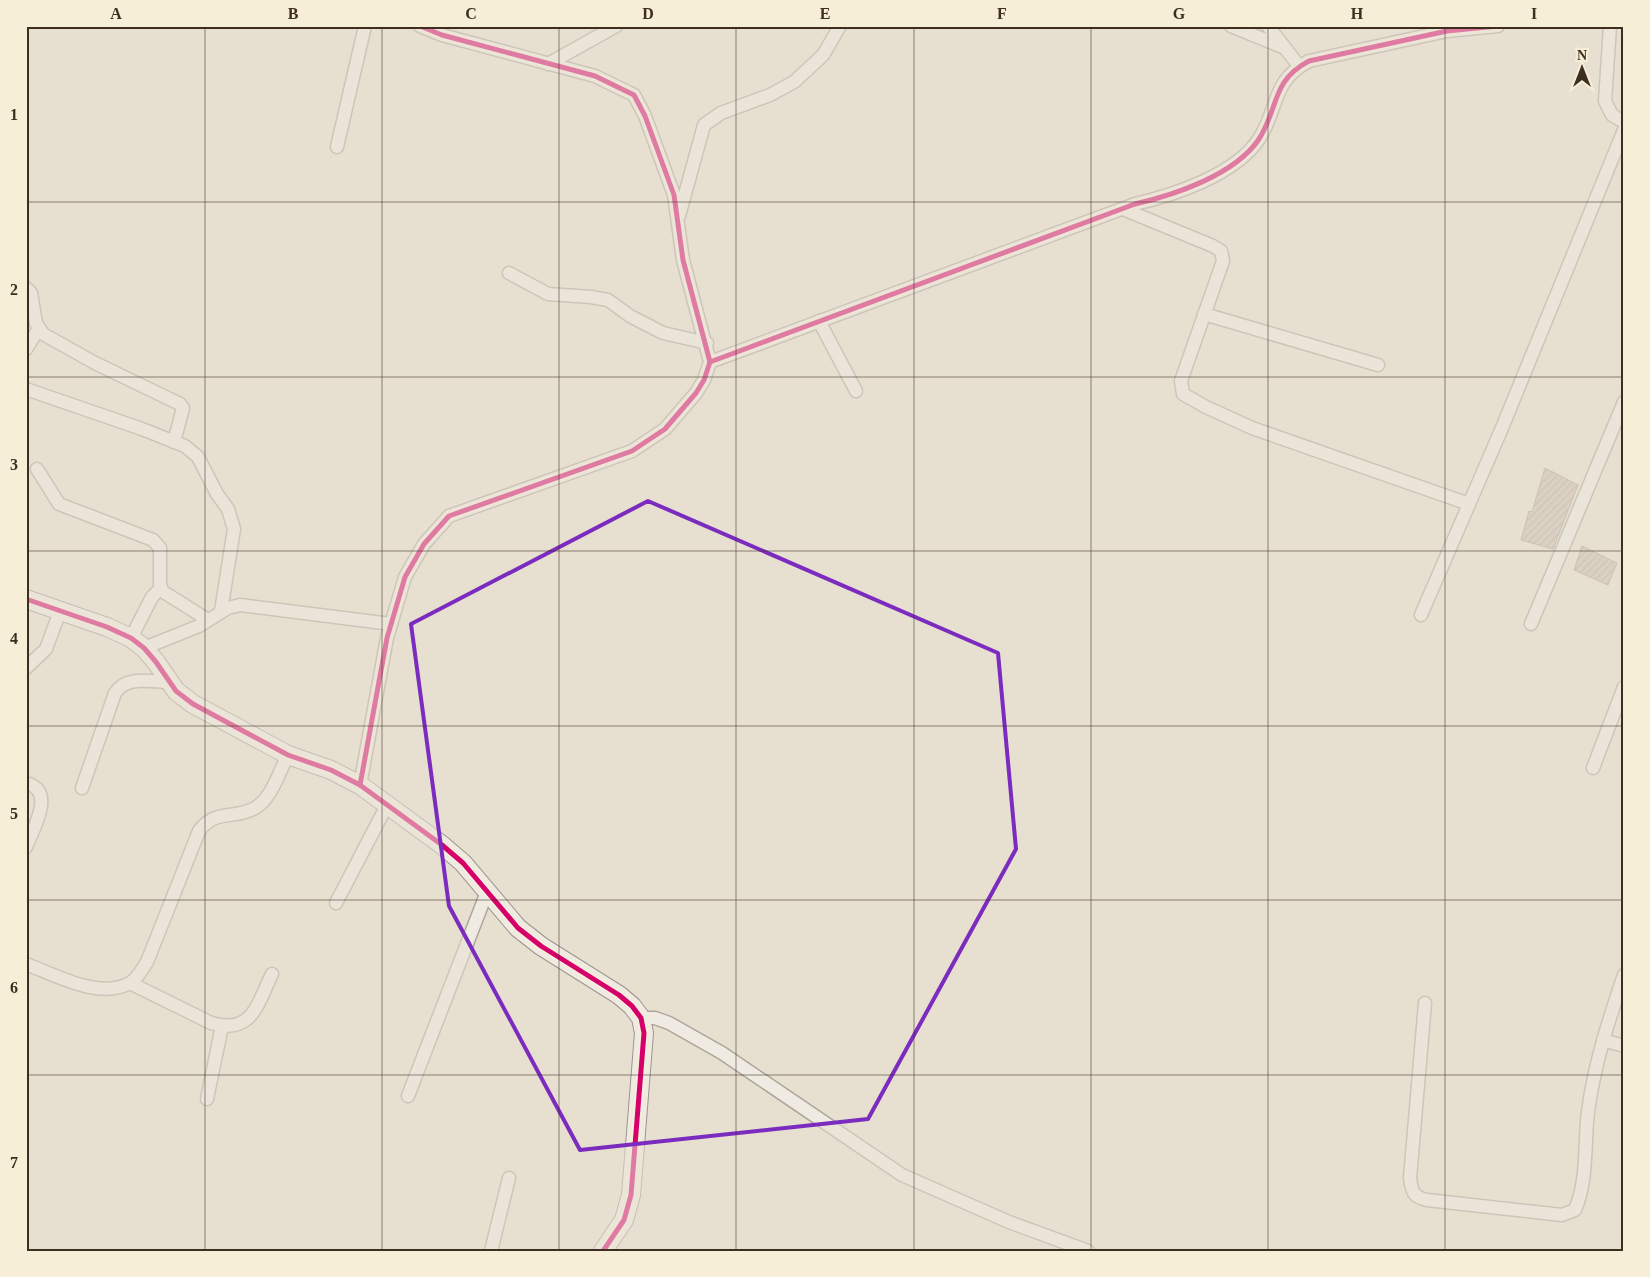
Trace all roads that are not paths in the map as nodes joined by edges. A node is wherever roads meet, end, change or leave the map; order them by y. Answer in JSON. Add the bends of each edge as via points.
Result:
{"nodes":[{"id":1,"x":365,"y":26,"type":"edge"},
{"id":2,"x":420,"y":26,"type":"edge"},
{"id":3,"x":616,"y":26,"type":"edge"},
{"id":4,"x":840,"y":26,"type":"edge"},
{"id":5,"x":1231,"y":26,"type":"edge"},
{"id":6,"x":1268,"y":26,"type":"edge"},
{"id":7,"x":1498,"y":26,"type":"edge"},
{"id":8,"x":1610,"y":26,"type":"edge"},
{"id":9,"x":1284,"y":48,"type":"junction"},
{"id":10,"x":548,"y":64,"type":"junction"},
{"id":11,"x":1299,"y":66,"type":"junction"},
{"id":12,"x":1624,"y":122,"type":"edge"},
{"id":13,"x":1624,"y":130,"type":"edge"},
{"id":14,"x":337,"y":147,"type":"dead end"},
{"id":15,"x":1123,"y":209,"type":"junction"},
{"id":16,"x":678,"y":220,"type":"junction"},
{"id":17,"x":509,"y":273,"type":"dead end"},
{"id":18,"x":26,"y":288,"type":"edge"},
{"id":19,"x":1204,"y":314,"type":"junction"},
{"id":20,"x":819,"y":322,"type":"junction"},
{"id":21,"x":38,"y":330,"type":"junction"},
{"id":22,"x":707,"y":343,"type":"junction"},
{"id":23,"x":26,"y":349,"type":"edge"},
{"id":24,"x":710,"y":362,"type":"junction"},
{"id":25,"x":1378,"y":365,"type":"dead end"},
{"id":26,"x":26,"y":389,"type":"edge"},
{"id":27,"x":856,"y":391,"type":"dead end"},
{"id":28,"x":1624,"y":402,"type":"edge"},
{"id":29,"x":174,"y":442,"type":"junction"},
{"id":30,"x":38,"y":469,"type":"dead end"},
{"id":31,"x":1469,"y":504,"type":"junction"},
{"id":32,"x":161,"y":588,"type":"junction"},
{"id":33,"x":26,"y":599,"type":"edge"},
{"id":34,"x":60,"y":611,"type":"junction"},
{"id":35,"x":221,"y":611,"type":"junction"},
{"id":36,"x":1421,"y":615,"type":"dead end"},
{"id":37,"x":208,"y":620,"type":"junction"},
{"id":38,"x":391,"y":624,"type":"junction"},
{"id":39,"x":1531,"y":624,"type":"dead end"},
{"id":40,"x":137,"y":643,"type":"junction"},
{"id":41,"x":26,"y":668,"type":"edge"},
{"id":42,"x":169,"y":682,"type":"junction"},
{"id":43,"x":1624,"y":687,"type":"edge"},
{"id":44,"x":288,"y":755,"type":"junction"},
{"id":45,"x":1593,"y":768,"type":"dead end"},
{"id":46,"x":26,"y":782,"type":"edge"},
{"id":47,"x":360,"y":785,"type":"junction"},
{"id":48,"x":82,"y":788,"type":"dead end"},
{"id":49,"x":387,"y":805,"type":"junction"},
{"id":50,"x":26,"y":846,"type":"edge"},
{"id":51,"x":487,"y":892,"type":"junction"},
{"id":52,"x":336,"y":903,"type":"dead end"},
{"id":53,"x":26,"y":964,"type":"edge"},
{"id":54,"x":272,"y":974,"type":"dead end"},
{"id":55,"x":1624,"y":974,"type":"edge"},
{"id":56,"x":130,"y":983,"type":"junction"},
{"id":57,"x":1425,"y":1003,"type":"dead end"},
{"id":58,"x":641,"y":1018,"type":"junction"},
{"id":59,"x":222,"y":1026,"type":"junction"},
{"id":60,"x":1603,"y":1040,"type":"junction"},
{"id":61,"x":1624,"y":1046,"type":"edge"},
{"id":62,"x":408,"y":1096,"type":"dead end"},
{"id":63,"x":207,"y":1100,"type":"dead end"},
{"id":64,"x":509,"y":1178,"type":"dead end"},
{"id":65,"x":491,"y":1251,"type":"edge"},
{"id":66,"x":603,"y":1251,"type":"edge"},
{"id":67,"x":1088,"y":1251,"type":"edge"}],
"edges":[{"from":1,"to":14,"type":"street"},
{"from":2,"to":10,"type":"street"},
{"from":3,"to":10,"type":"street"},
{"from":4,"to":16,"type":"street","via":[[822,55],[794,82],[770,95],[721,113],[704,125]]},
{"from":5,"to":9,"type":"street"},
{"from":6,"to":9,"type":"street"},
{"from":7,"to":11,"type":"street","via":[[1447,31],[1309,61]]},
{"from":8,"to":12,"type":"street","via":[[1605,101],[1612,115]]},
{"from":9,"to":11,"type":"street"},
{"from":10,"to":16,"type":"street","via":[[595,76],[634,95],[674,196]]},
{"from":11,"to":15,"type":"street","via":[[1282,83],[1258,140],[1225,170],[1189,188]]},
{"from":13,"to":31,"type":"street"},
{"from":15,"to":19,"type":"street","via":[[1221,251],[1223,261]]},
{"from":15,"to":20,"type":"street"},
{"from":16,"to":22,"type":"street","via":[[683,260]]},
{"from":17,"to":22,"type":"street","via":[[548,294],[608,300],[663,333]]},
{"from":18,"to":21,"type":"street"},
{"from":19,"to":25,"type":"street"},
{"from":19,"to":31,"type":"street","via":[[1181,382],[1183,394],[1252,428]]},
{"from":20,"to":24,"type":"street"},
{"from":20,"to":27,"type":"street"},
{"from":21,"to":23,"type":"street"},
{"from":21,"to":29,"type":"street","via":[[95,363],[180,404],[182,417]]},
{"from":22,"to":24,"type":"street"},
{"from":24,"to":38,"type":"street","via":[[696,393],[666,429],[632,451],[449,516],[424,544],[405,577]]},
{"from":26,"to":29,"type":"street"},
{"from":28,"to":39,"type":"street"},
{"from":29,"to":35,"type":"street","via":[[198,457],[232,518],[234,529]]},
{"from":30,"to":32,"type":"street","via":[[60,504],[153,540],[160,548]]},
{"from":31,"to":36,"type":"street"},
{"from":32,"to":37,"type":"street"},
{"from":32,"to":40,"type":"street","via":[[152,597]]},
{"from":33,"to":34,"type":"street"},
{"from":34,"to":40,"type":"street"},
{"from":34,"to":41,"type":"street","via":[[46,650]]},
{"from":35,"to":37,"type":"street"},
{"from":35,"to":38,"type":"street","via":[[240,605]]},
{"from":37,"to":40,"type":"street","via":[[181,634]]},
{"from":38,"to":47,"type":"street"},
{"from":40,"to":42,"type":"street","via":[[156,662]]},
{"from":42,"to":44,"type":"street","via":[[193,704]]},
{"from":42,"to":48,"type":"street","via":[[130,681],[121,685],[115,693]]},
{"from":43,"to":45,"type":"street"},
{"from":44,"to":47,"type":"street","via":[[331,770]]},
{"from":44,"to":56,"type":"street","via":[[267,798],[255,808],[215,817],[206,822],[199,832],[147,962]]},
{"from":46,"to":50,"type":"street","via":[[36,785],[42,800]]},
{"from":47,"to":49,"type":"street"},
{"from":49,"to":51,"type":"street","via":[[456,857]]},
{"from":49,"to":52,"type":"street"},
{"from":51,"to":58,"type":"street","via":[[518,928],[618,995]]},
{"from":51,"to":62,"type":"street"},
{"from":53,"to":56,"type":"street","via":[[87,986],[108,989]]},
{"from":54,"to":59,"type":"street","via":[[250,1017],[243,1024]]},
{"from":55,"to":60,"type":"street"},
{"from":56,"to":59,"type":"street"},
{"from":57,"to":60,"type":"street","via":[[1410,1178],[1412,1192],[1417,1198],[1562,1215],[1575,1210],[1581,1196],[1588,1111]]},
{"from":58,"to":66,"type":"street","via":[[644,1059],[630,1196],[624,1220]]},
{"from":58,"to":67,"type":"street","via":[[669,1023],[722,1053],[902,1176],[1009,1222]]},
{"from":59,"to":63,"type":"street"},
{"from":60,"to":61,"type":"street"},
{"from":64,"to":65,"type":"street"}]}
